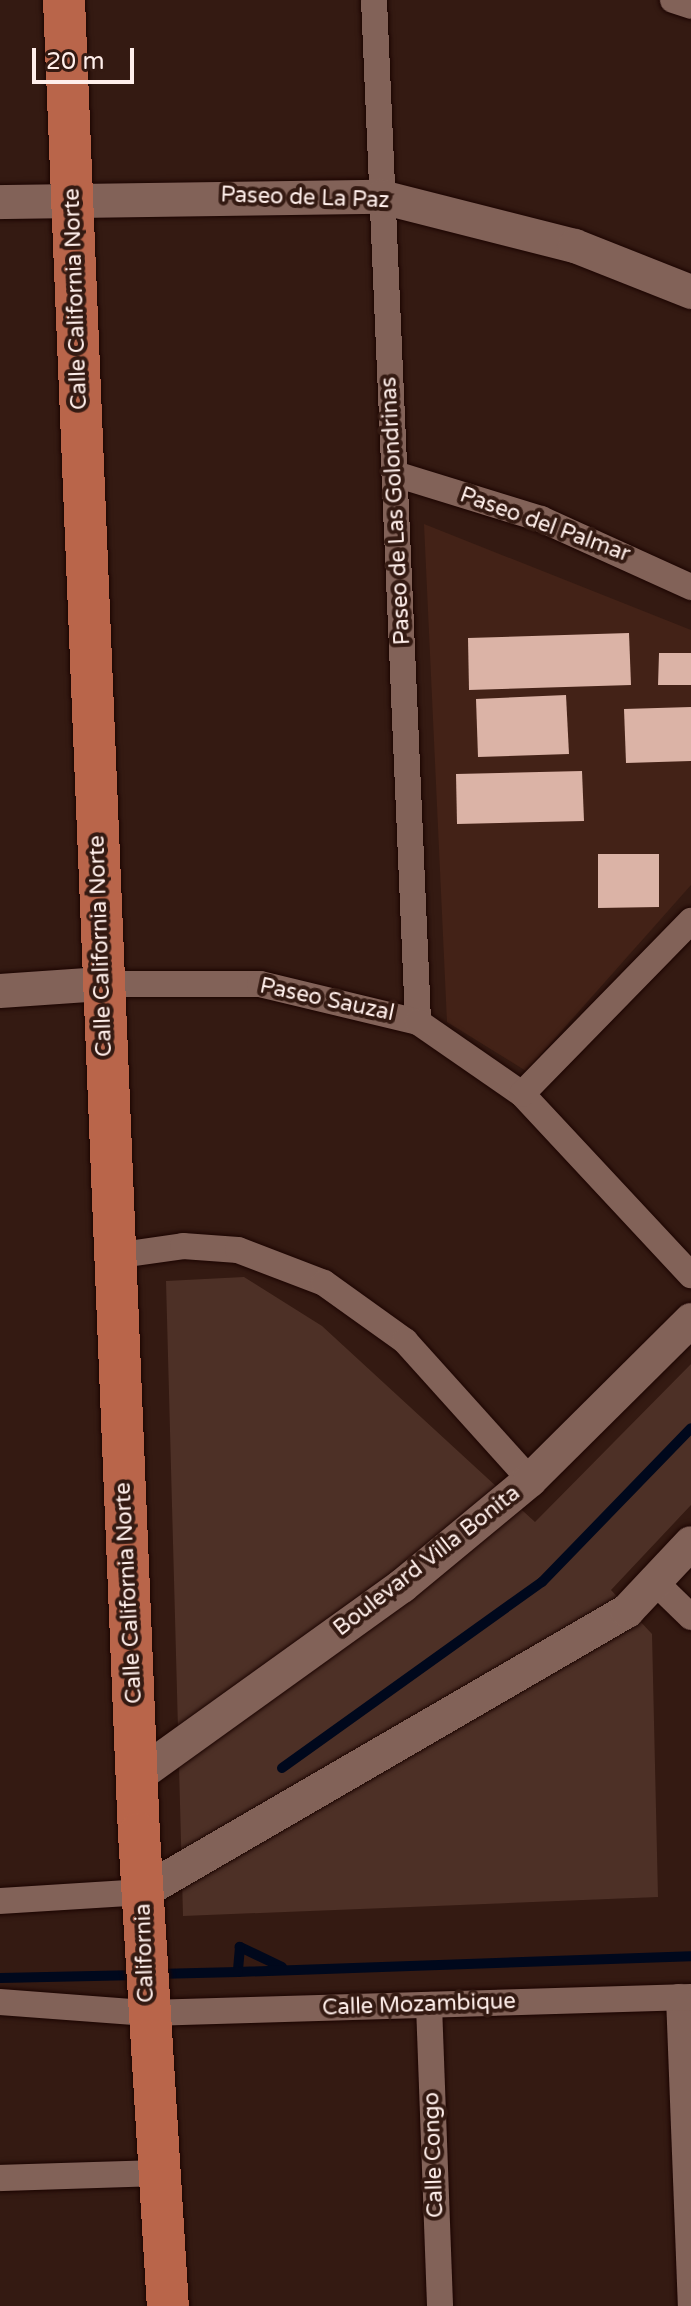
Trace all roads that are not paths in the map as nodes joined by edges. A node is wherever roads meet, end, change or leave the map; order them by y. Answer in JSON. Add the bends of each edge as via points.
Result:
{"nodes":[{"id":1,"x":64,"y":0,"type":"edge"},
{"id":2,"x":374,"y":0,"type":"edge"},
{"id":3,"x":673,"y":0,"type":"edge"},
{"id":4,"x":691,"y":6,"type":"edge"},
{"id":5,"x":381,"y":197,"type":"junction"},
{"id":6,"x":73,"y":200,"type":"junction"},
{"id":7,"x":0,"y":202,"type":"edge"},
{"id":8,"x":691,"y":292,"type":"edge"},
{"id":9,"x":395,"y":474,"type":"junction"},
{"id":10,"x":691,"y":587,"type":"edge"},
{"id":11,"x":691,"y":921,"type":"edge"},
{"id":12,"x":102,"y":984,"type":"junction"},
{"id":13,"x":0,"y":991,"type":"edge"},
{"id":14,"x":418,"y":1022,"type":"junction"},
{"id":15,"x":522,"y":1094,"type":"junction"},
{"id":16,"x":114,"y":1256,"type":"junction"},
{"id":17,"x":691,"y":1275,"type":"edge"},
{"id":18,"x":691,"y":1320,"type":"edge"},
{"id":19,"x":530,"y":1480,"type":"junction"},
{"id":20,"x":691,"y":1543,"type":"edge"},
{"id":21,"x":655,"y":1582,"type":"junction"},
{"id":22,"x":691,"y":1617,"type":"edge"},
{"id":23,"x":139,"y":1775,"type":"junction"},
{"id":24,"x":143,"y":1892,"type":"junction"},
{"id":25,"x":0,"y":1901,"type":"edge"},
{"id":26,"x":685,"y":1997,"type":"edge"},
{"id":27,"x":0,"y":2002,"type":"edge"},
{"id":28,"x":429,"y":2005,"type":"junction"},
{"id":29,"x":148,"y":2013,"type":"junction"},
{"id":30,"x":162,"y":2173,"type":"junction"},
{"id":31,"x":0,"y":2178,"type":"edge"},
{"id":32,"x":168,"y":2306,"type":"edge"},
{"id":33,"x":440,"y":2306,"type":"edge"},
{"id":34,"x":691,"y":2306,"type":"edge"}],
"edges":[{"from":1,"to":6,"type":"main road","name":"Calle California Norte"},
{"from":2,"to":5,"type":"street","name":"Paseo de Las Golondrinas"},
{"from":3,"to":4,"type":"street"},
{"from":5,"to":6,"type":"street","name":"Paseo de La Paz"},
{"from":5,"to":8,"type":"street","name":"Paseo de La Paz","via":[[575,246]]},
{"from":5,"to":9,"type":"street","name":"Paseo de Las Golondrinas"},
{"from":6,"to":7,"type":"street","name":"Paseo de La Paz"},
{"from":6,"to":12,"type":"main road","name":"Calle California Norte"},
{"from":9,"to":10,"type":"street","name":"Paseo del Palmar","via":[[541,519]]},
{"from":9,"to":14,"type":"street","name":"Paseo de Las Golondrinas"},
{"from":11,"to":15,"type":"street"},
{"from":12,"to":13,"type":"street"},
{"from":12,"to":14,"type":"street","name":"Paseo Sauzal","via":[[260,984]]},
{"from":12,"to":16,"type":"main road","name":"Calle California Norte"},
{"from":14,"to":15,"type":"street","name":"Paseo Sauzal"},
{"from":15,"to":17,"type":"street","name":"Paseo Sauzal"},
{"from":16,"to":19,"type":"street","via":[[183,1246],[238,1250],[324,1283],[405,1341]]},
{"from":16,"to":23,"type":"main road","name":"Calle California Norte"},
{"from":18,"to":19,"type":"street","name":"Boulevard Villa Bonita"},
{"from":19,"to":23,"type":"street","name":"Boulevard Villa Bonita","via":[[402,1586]]},
{"from":20,"to":21,"type":"street"},
{"from":21,"to":22,"type":"street"},
{"from":21,"to":24,"type":"street","via":[[627,1611]]},
{"from":23,"to":24,"type":"main road","name":"Calle California Norte"},
{"from":24,"to":25,"type":"street"},
{"from":24,"to":29,"type":"main road","name":"California"},
{"from":26,"to":28,"type":"street","name":"Calle Mozambique"},
{"from":26,"to":34,"type":"street"},
{"from":27,"to":29,"type":"street","name":"Calle Mozambique"},
{"from":28,"to":29,"type":"street","name":"Calle Mozambique"},
{"from":28,"to":33,"type":"street","name":"Calle Congo"},
{"from":29,"to":30,"type":"main road"},
{"from":30,"to":31,"type":"street"},
{"from":30,"to":32,"type":"main road"}]}
